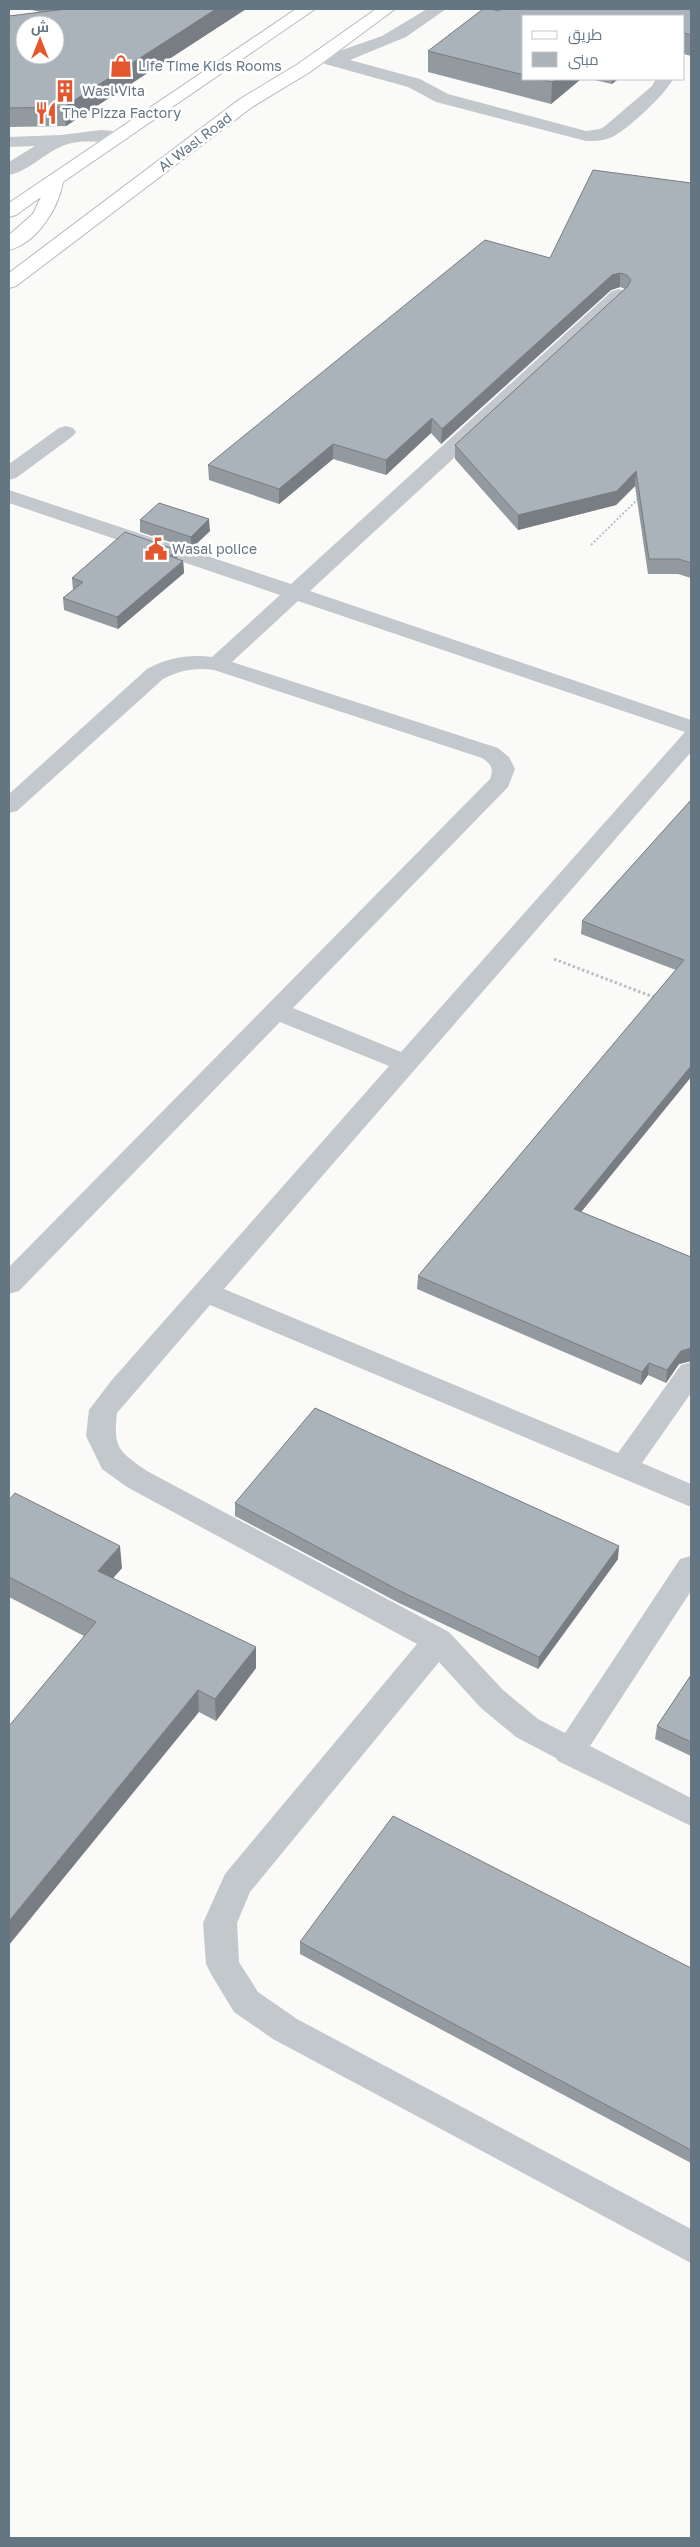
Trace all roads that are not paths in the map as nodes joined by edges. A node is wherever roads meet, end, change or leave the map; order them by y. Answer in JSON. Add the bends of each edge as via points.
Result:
{"nodes":[{"id":1,"x":307,"y":9,"type":"edge"},
{"id":2,"x":387,"y":9,"type":"edge"},
{"id":3,"x":438,"y":9,"type":"edge"},
{"id":4,"x":332,"y":60,"type":"junction"},
{"id":5,"x":304,"y":68,"type":"junction"},
{"id":6,"x":664,"y":80,"type":"edge"},
{"id":7,"x":121,"y":136,"type":"junction"},
{"id":8,"x":58,"y":139,"type":"junction"},
{"id":9,"x":9,"y":142,"type":"edge"},
{"id":10,"x":9,"y":170,"type":"edge"},
{"id":11,"x":55,"y":179,"type":"junction"},
{"id":12,"x":9,"y":211,"type":"edge"},
{"id":13,"x":9,"y":244,"type":"edge"},
{"id":14,"x":9,"y":282,"type":"edge"},
{"id":15,"x":618,"y":295,"type":"edge"},
{"id":16,"x":66,"y":432,"type":"dead end"},
{"id":17,"x":9,"y":474,"type":"edge"},
{"id":18,"x":9,"y":496,"type":"edge"},
{"id":19,"x":293,"y":592,"type":"junction"},
{"id":20,"x":217,"y":664,"type":"junction"},
{"id":21,"x":691,"y":727,"type":"edge"},
{"id":22,"x":691,"y":738,"type":"edge"},
{"id":23,"x":9,"y":806,"type":"edge"},
{"id":24,"x":277,"y":1011,"type":"junction"},
{"id":25,"x":407,"y":1064,"type":"junction"},
{"id":26,"x":9,"y":1284,"type":"edge"},
{"id":27,"x":205,"y":1292,"type":"junction"},
{"id":28,"x":691,"y":1372,"type":"edge"},
{"id":29,"x":624,"y":1468,"type":"junction"},
{"id":30,"x":691,"y":1496,"type":"edge"},
{"id":31,"x":691,"y":1567,"type":"edge"},
{"id":32,"x":438,"y":1641,"type":"junction"},
{"id":33,"x":569,"y":1752,"type":"junction"},
{"id":34,"x":691,"y":1813,"type":"edge"},
{"id":35,"x":691,"y":2247,"type":"edge"}],
"edges":[{"from":1,"to":7,"type":"main road"},
{"from":2,"to":5,"type":"main road","name":"Al Wasl Road"},
{"from":3,"to":4,"type":"lane","via":[[390,40]]},
{"from":4,"to":5,"type":"lane"},
{"from":4,"to":6,"type":"lane","via":[[414,83],[442,98],[586,136],[611,130],[660,88]]},
{"from":5,"to":14,"type":"main road","name":"Al Wasl Road","via":[[246,103]]},
{"from":7,"to":8,"type":"lane","via":[[83,135]]},
{"from":7,"to":11,"type":"main road"},
{"from":8,"to":9,"type":"lane"},
{"from":8,"to":10,"type":"lane"},
{"from":11,"to":12,"type":"main road"},
{"from":11,"to":13,"type":"main road","via":[[52,198],[44,213]]},
{"from":15,"to":19,"type":"lane"},
{"from":16,"to":17,"type":"lane"},
{"from":18,"to":19,"type":"lane"},
{"from":19,"to":20,"type":"lane"},
{"from":19,"to":21,"type":"lane"},
{"from":20,"to":23,"type":"lane","via":[[190,662],[164,668],[155,674]]},
{"from":20,"to":24,"type":"lane","via":[[490,752],[505,766],[500,782]]},
{"from":22,"to":25,"type":"lane"},
{"from":24,"to":25,"type":"lane"},
{"from":24,"to":26,"type":"lane"},
{"from":25,"to":27,"type":"lane"},
{"from":27,"to":29,"type":"lane"},
{"from":27,"to":32,"type":"lane","via":[[103,1410],[100,1436],[112,1461],[137,1479]]},
{"from":28,"to":29,"type":"lane"},
{"from":29,"to":30,"type":"lane"},
{"from":31,"to":33,"type":"lane"},
{"from":32,"to":33,"type":"lane","via":[[492,1699],[527,1728]]},
{"from":32,"to":35,"type":"lane","via":[[237,1884],[220,1923],[223,1964],[246,2002],[285,2029]]},
{"from":33,"to":34,"type":"lane"}]}
